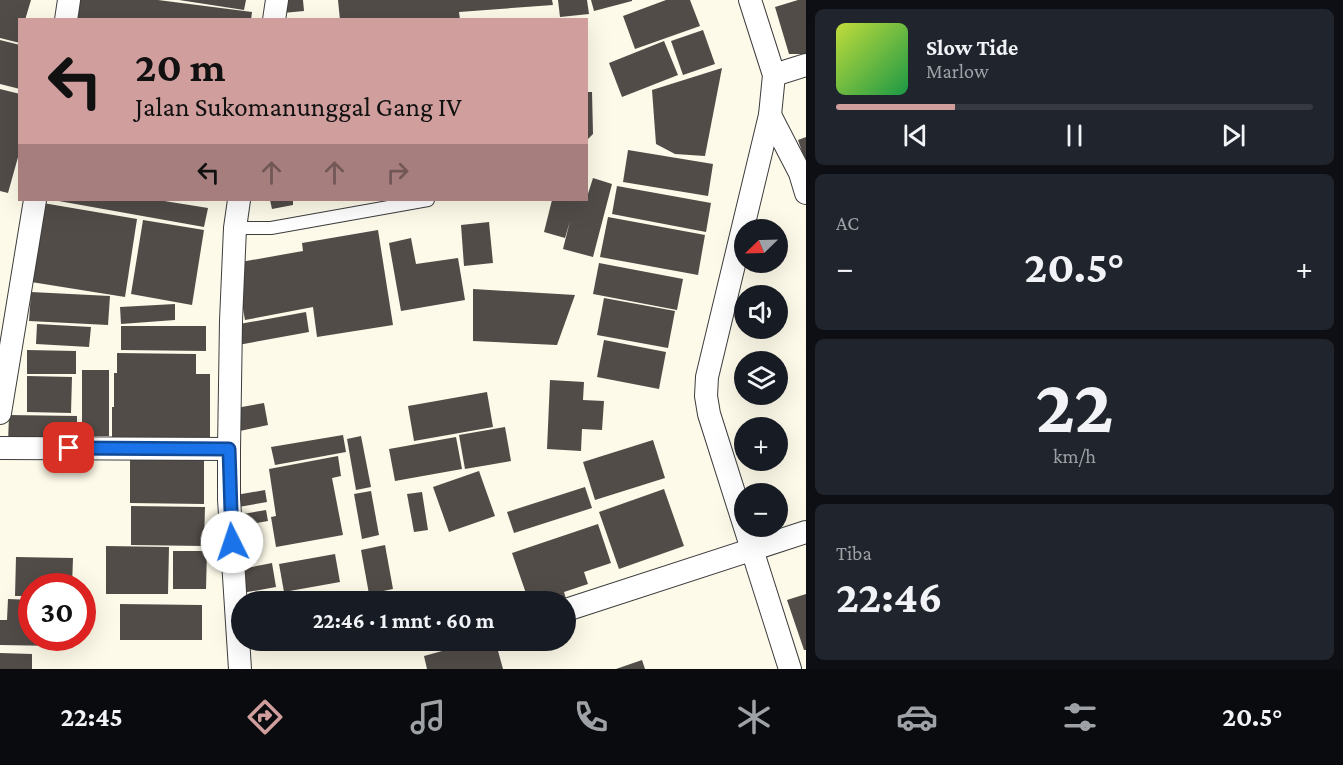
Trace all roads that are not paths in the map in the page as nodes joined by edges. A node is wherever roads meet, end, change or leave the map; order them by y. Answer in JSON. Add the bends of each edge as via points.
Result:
{"nodes":[{"id":1,"x":69,"y":0,"type":"edge"},
{"id":2,"x":277,"y":0,"type":"edge"},
{"id":3,"x":750,"y":0,"type":"edge"},
{"id":4,"x":66,"y":18,"type":"edge"},
{"id":5,"x":274,"y":18,"type":"edge"},
{"id":6,"x":806,"y":65,"type":"edge"},
{"id":7,"x":774,"y":75,"type":"junction"},
{"id":8,"x":770,"y":115,"type":"junction"},
{"id":9,"x":806,"y":193,"type":"edge"},
{"id":10,"x":35,"y":201,"type":"edge"},
{"id":11,"x":239,"y":201,"type":"edge"},
{"id":12,"x":422,"y":201,"type":"edge"},
{"id":13,"x":235,"y":228,"type":"junction"},
{"id":14,"x":0,"y":412,"type":"edge"},
{"id":15,"x":0,"y":448,"type":"edge"},
{"id":16,"x":229,"y":449,"type":"junction"},
{"id":17,"x":806,"y":532,"type":"edge"},
{"id":18,"x":751,"y":550,"type":"junction"},
{"id":19,"x":576,"y":607,"type":"edge"},
{"id":20,"x":240,"y":669,"type":"edge"},
{"id":21,"x":790,"y":669,"type":"edge"}],
"edges":[{"from":1,"to":4,"type":"street"},
{"from":2,"to":5,"type":"street"},
{"from":3,"to":7,"type":"street"},
{"from":6,"to":7,"type":"street"},
{"from":7,"to":8,"type":"street"},
{"from":8,"to":9,"type":"street"},
{"from":8,"to":18,"type":"street","via":[[707,377],[706,396]]},
{"from":10,"to":14,"type":"street"},
{"from":11,"to":13,"type":"street"},
{"from":12,"to":13,"type":"lane","via":[[271,228]]},
{"from":13,"to":16,"type":"street"},
{"from":15,"to":16,"type":"street"},
{"from":16,"to":20,"type":"street"},
{"from":17,"to":18,"type":"street"},
{"from":18,"to":19,"type":"street"},
{"from":18,"to":21,"type":"street"}]}
